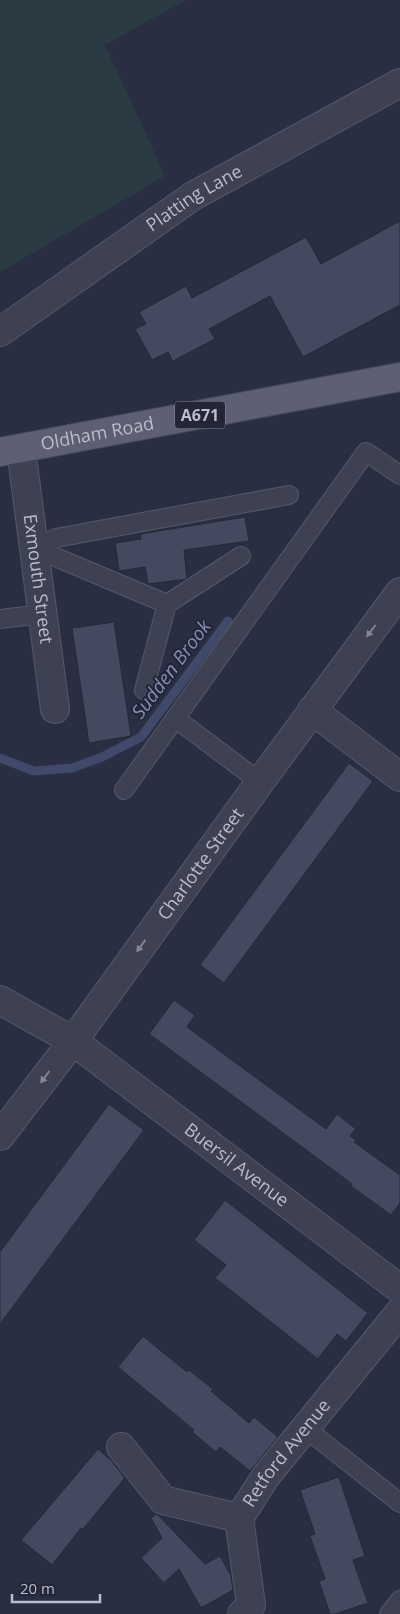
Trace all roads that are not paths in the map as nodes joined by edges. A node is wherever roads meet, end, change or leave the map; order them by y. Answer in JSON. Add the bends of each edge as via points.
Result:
{"nodes":[{"id":1,"x":400,"y":83,"type":"edge"},
{"id":2,"x":0,"y":332,"type":"edge"},
{"id":3,"x":400,"y":377,"type":"edge"},
{"id":4,"x":10,"y":451,"type":"edge"},
{"id":5,"x":400,"y":475,"type":"edge"},
{"id":6,"x":289,"y":495,"type":"dead end"},
{"id":7,"x":34,"y":548,"type":"junction"},
{"id":8,"x":241,"y":556,"type":"dead end"},
{"id":9,"x":400,"y":592,"type":"edge"},
{"id":10,"x":167,"y":604,"type":"junction"},
{"id":11,"x":42,"y":614,"type":"junction"},
{"id":12,"x":0,"y":619,"type":"edge"},
{"id":13,"x":144,"y":690,"type":"dead end"},
{"id":14,"x":55,"y":709,"type":"dead end"},
{"id":15,"x":312,"y":710,"type":"junction"},
{"id":16,"x":175,"y":718,"type":"junction"},
{"id":17,"x":400,"y":778,"type":"edge"},
{"id":18,"x":260,"y":782,"type":"junction"},
{"id":19,"x":124,"y":790,"type":"dead end"},
{"id":20,"x":0,"y":1000,"type":"edge"},
{"id":21,"x":73,"y":1041,"type":"junction"},
{"id":22,"x":0,"y":1136,"type":"edge"},
{"id":23,"x":400,"y":1289,"type":"edge"},
{"id":24,"x":400,"y":1312,"type":"edge"},
{"id":25,"x":305,"y":1428,"type":"junction"},
{"id":26,"x":122,"y":1447,"type":"dead end"},
{"id":27,"x":400,"y":1503,"type":"edge"},
{"id":28,"x":239,"y":1518,"type":"junction"},
{"id":29,"x":400,"y":1600,"type":"edge"},
{"id":30,"x":242,"y":1614,"type":"edge"},
{"id":31,"x":389,"y":1614,"type":"edge"}],
"edges":[{"from":1,"to":2,"type":"street","name":"Platting Lane","via":[[192,196]]},
{"from":3,"to":4,"type":"main road","name":"Oldham Road","number":"A671"},
{"from":4,"to":7,"type":"street","name":"Exmouth Street"},
{"from":5,"to":16,"type":"lane","via":[[366,452]]},
{"from":6,"to":7,"type":"lane","via":[[56,538]]},
{"from":7,"to":10,"type":"lane"},
{"from":7,"to":11,"type":"street","name":"Exmouth Street"},
{"from":8,"to":10,"type":"lane"},
{"from":9,"to":15,"type":"street","name":"Charlotte Street","one_way":true},
{"from":10,"to":13,"type":"lane"},
{"from":11,"to":12,"type":"lane"},
{"from":11,"to":14,"type":"street","name":"Exmouth Street"},
{"from":15,"to":17,"type":"street"},
{"from":15,"to":18,"type":"street","name":"Charlotte Street"},
{"from":16,"to":18,"type":"lane"},
{"from":16,"to":19,"type":"lane"},
{"from":18,"to":21,"type":"street","name":"Charlotte Street","one_way":true},
{"from":20,"to":21,"type":"street","name":"Buersil Avenue"},
{"from":21,"to":22,"type":"street","name":"Charlotte Street","one_way":true},
{"from":21,"to":23,"type":"street","name":"Buersil Avenue"},
{"from":24,"to":25,"type":"street","name":"Retford Avenue"},
{"from":25,"to":27,"type":"lane"},
{"from":25,"to":28,"type":"street","name":"Retford Avenue","via":[[266,1476]]},
{"from":26,"to":28,"type":"street","via":[[163,1500]]},
{"from":28,"to":30,"type":"street","name":"Retford Avenue","via":[[251,1605]]},
{"from":29,"to":31,"type":"lane"}]}
